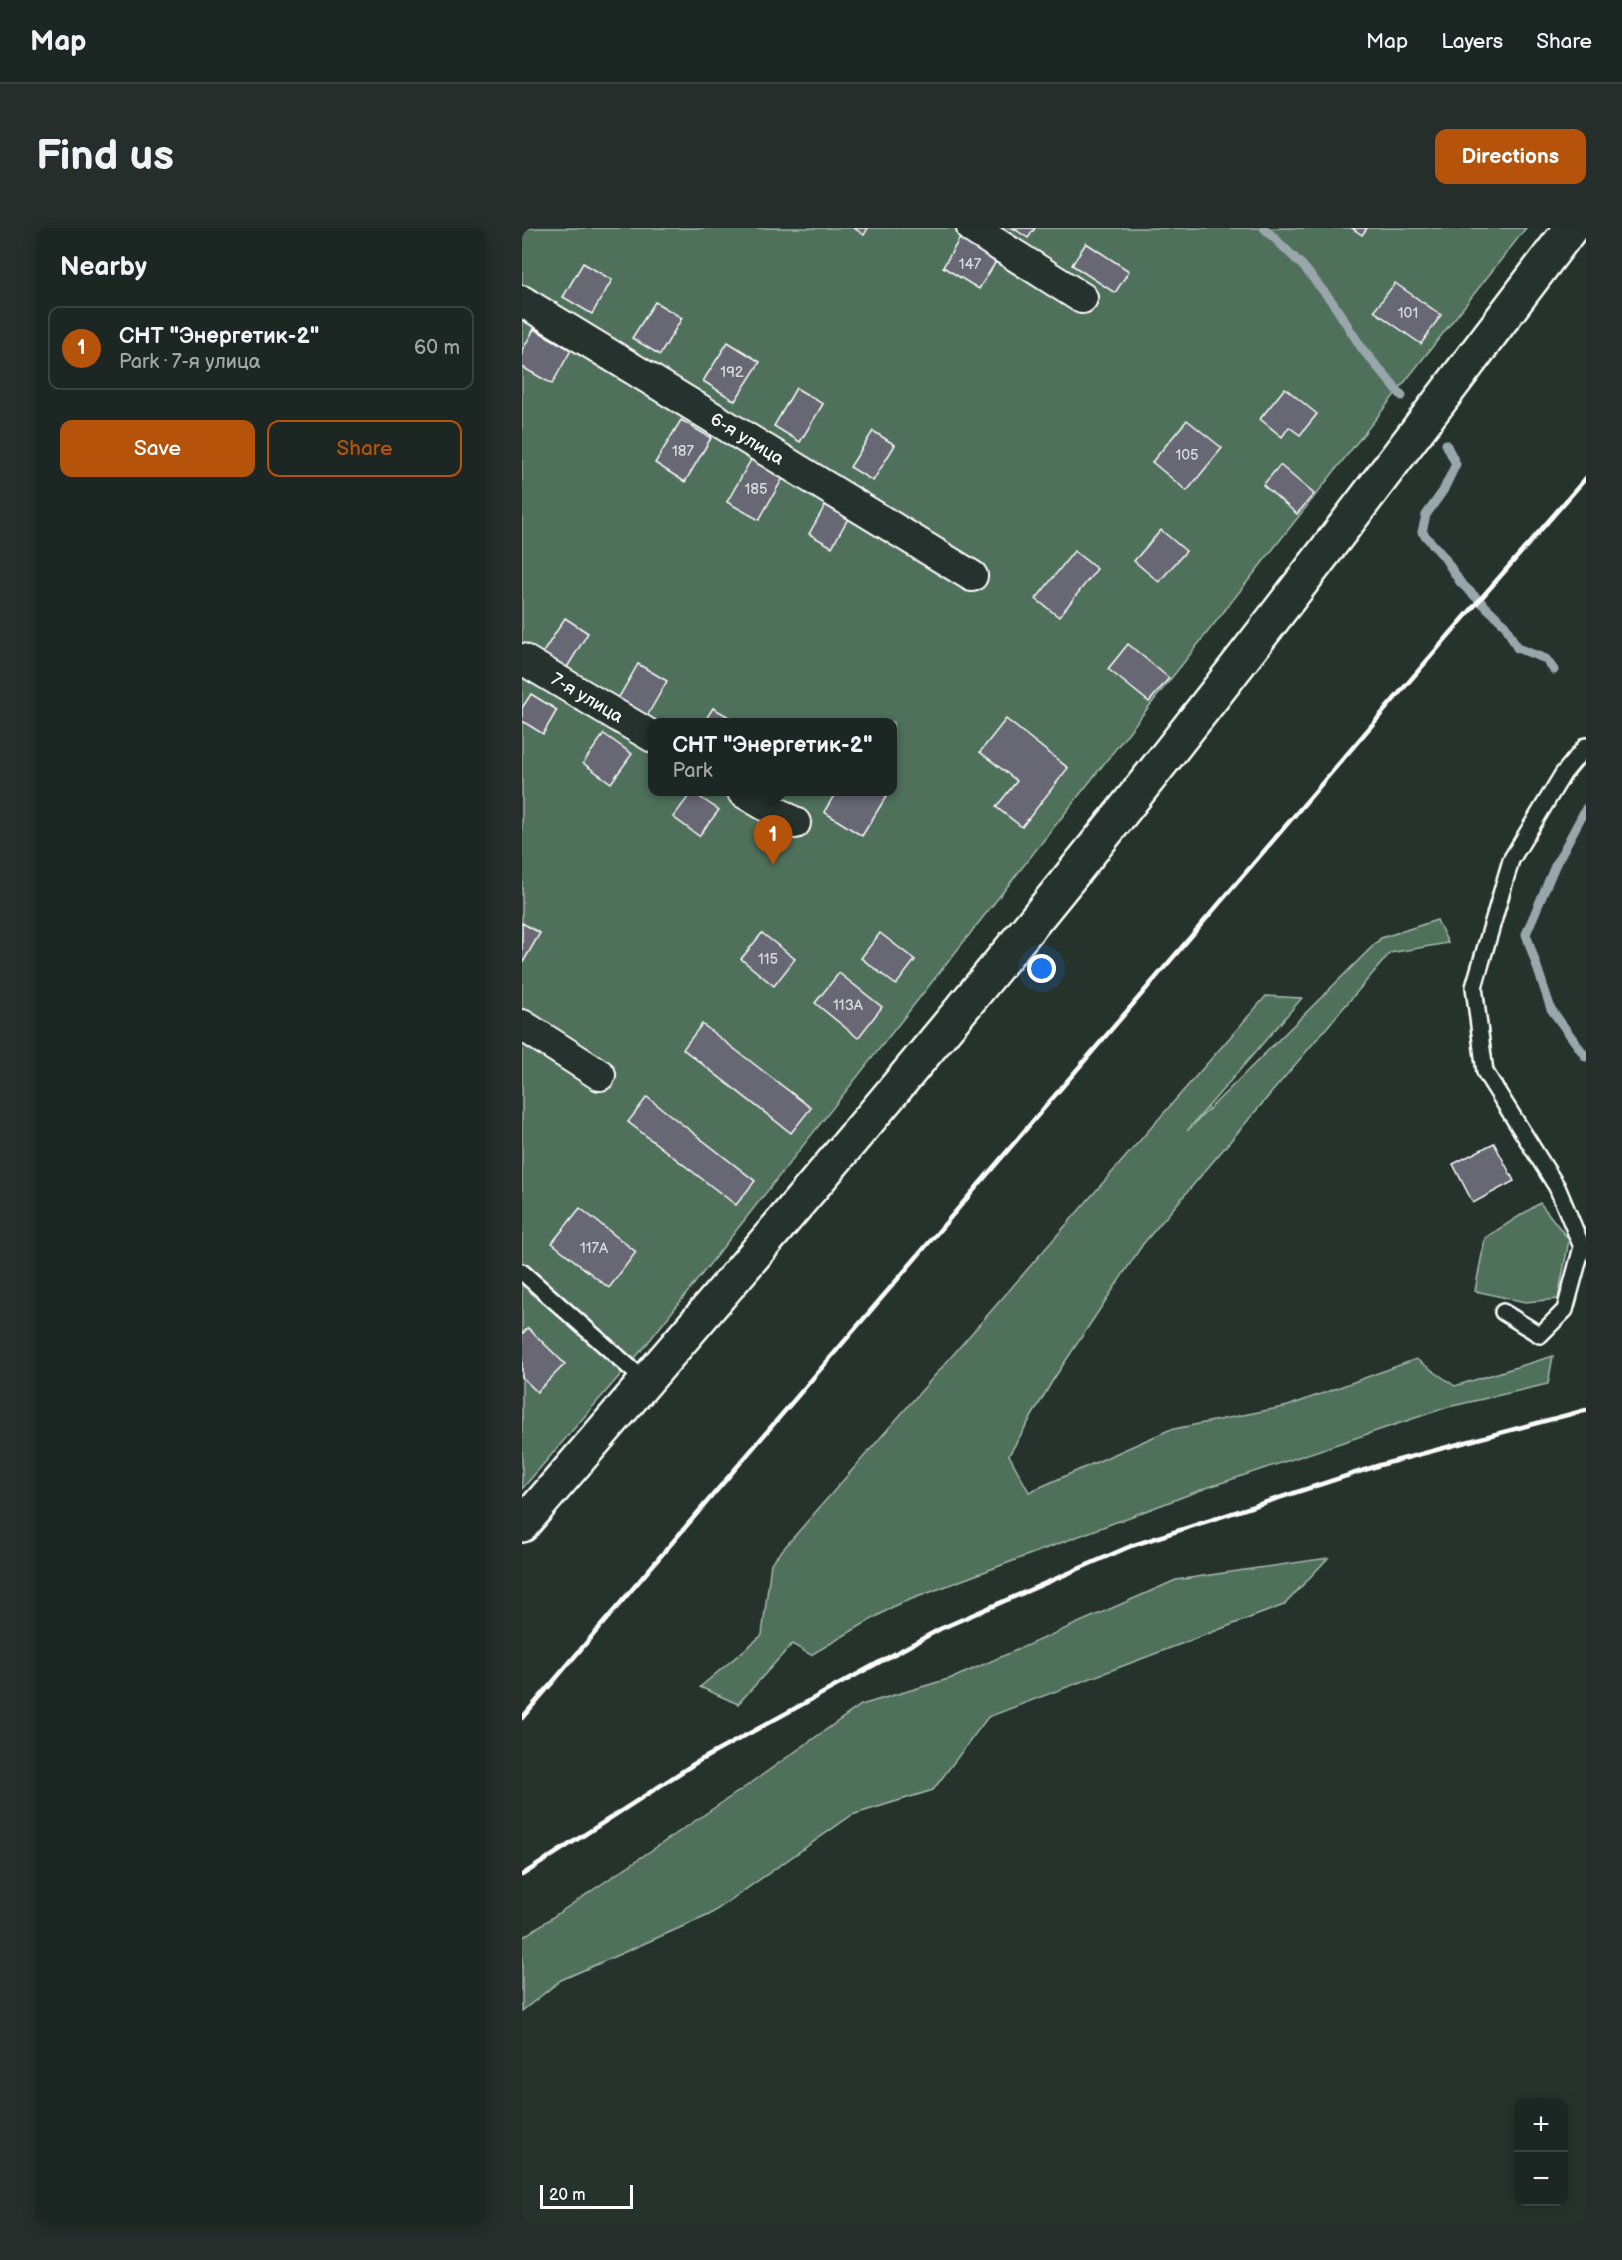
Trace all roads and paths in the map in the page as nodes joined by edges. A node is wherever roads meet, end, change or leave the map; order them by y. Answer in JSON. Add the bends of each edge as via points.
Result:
{"nodes":[{"id":1,"x":972,"y":228,"type":"edge"},
{"id":2,"x":1571,"y":228,"type":"edge"},
{"id":3,"x":1082,"y":298,"type":"dead end"},
{"id":4,"x":522,"y":301,"type":"edge"},
{"id":5,"x":972,"y":576,"type":"dead end"},
{"id":6,"x":522,"y":659,"type":"edge"},
{"id":7,"x":648,"y":735,"type":"edge"},
{"id":8,"x":1586,"y":746,"type":"edge"},
{"id":9,"x":750,"y":796,"type":"edge"},
{"id":10,"x":795,"y":823,"type":"dead end"},
{"id":11,"x":522,"y":1025,"type":"edge"},
{"id":12,"x":600,"y":1075,"type":"dead end"},
{"id":13,"x":522,"y":1272,"type":"edge"},
{"id":14,"x":1503,"y":1312,"type":"dead end"},
{"id":15,"x":645,"y":1381,"type":"junction"},
{"id":16,"x":522,"y":1525,"type":"edge"}],
"edges":[{"from":1,"to":3,"type":"street"},
{"from":2,"to":15,"type":"street","via":[[1271,623],[1029,927]]},
{"from":4,"to":5,"type":"street","name":"6-я улица"},
{"from":6,"to":7,"type":"street","name":"7-я улица"},
{"from":8,"to":14,"type":"lane","via":[[1563,774],[1511,860],[1474,987],[1485,1072],[1557,1187],[1582,1247],[1565,1310],[1540,1335]]},
{"from":9,"to":10,"type":"street"},
{"from":11,"to":12,"type":"street"},
{"from":13,"to":15,"type":"lane"},
{"from":15,"to":16,"type":"street"}]}
